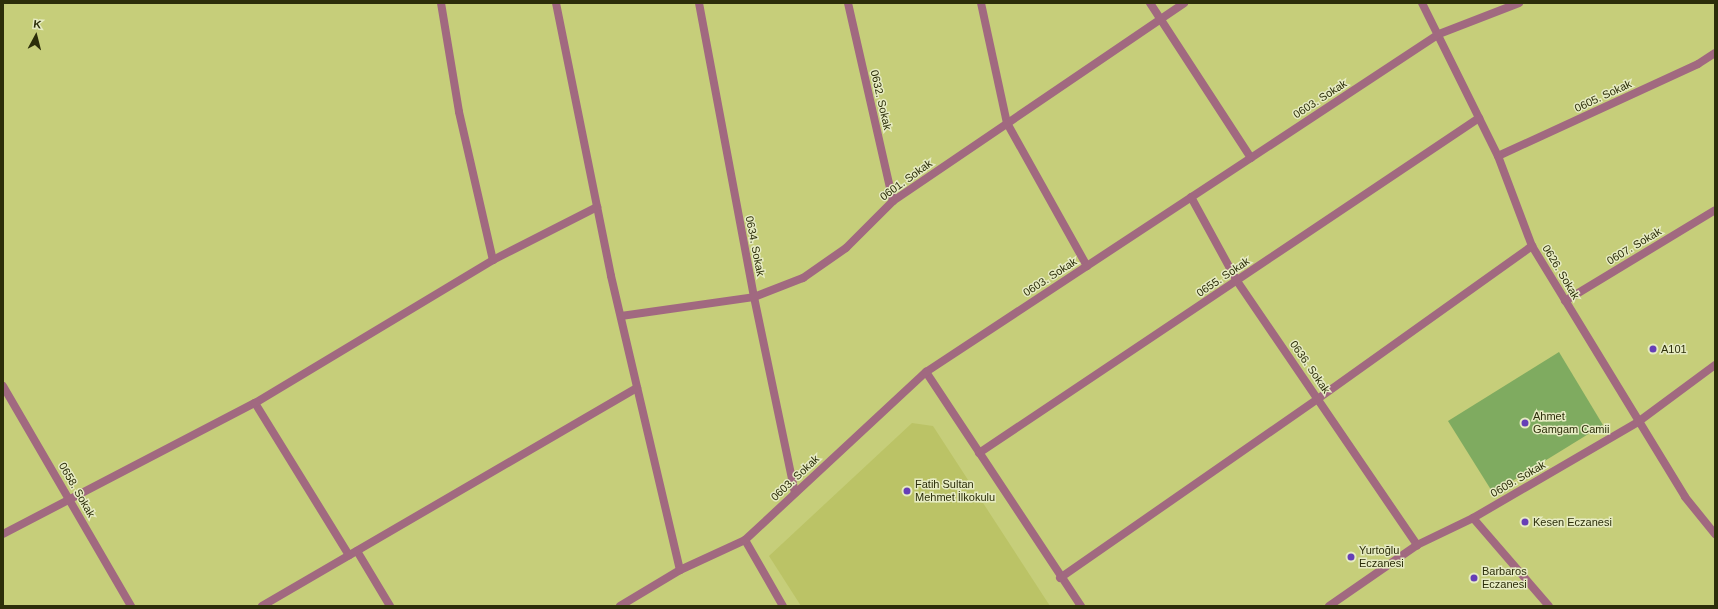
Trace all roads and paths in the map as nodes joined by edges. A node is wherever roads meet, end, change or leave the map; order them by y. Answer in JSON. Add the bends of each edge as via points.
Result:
{"nodes":[{"id":1,"x":441,"y":3,"type":"edge"},
{"id":2,"x":556,"y":3,"type":"edge"},
{"id":3,"x":699,"y":3,"type":"edge"},
{"id":4,"x":848,"y":3,"type":"edge"},
{"id":5,"x":981,"y":3,"type":"edge"},
{"id":6,"x":1150,"y":3,"type":"edge"},
{"id":7,"x":1184,"y":3,"type":"edge"},
{"id":8,"x":1422,"y":3,"type":"edge"},
{"id":9,"x":1519,"y":3,"type":"edge"},
{"id":10,"x":1159,"y":18,"type":"junction"},
{"id":11,"x":1439,"y":34,"type":"junction"},
{"id":12,"x":1715,"y":53,"type":"edge"},
{"id":13,"x":1479,"y":118,"type":"junction"},
{"id":14,"x":1007,"y":122,"type":"junction"},
{"id":15,"x":1498,"y":156,"type":"junction"},
{"id":16,"x":1251,"y":158,"type":"junction"},
{"id":17,"x":1191,"y":197,"type":"junction"},
{"id":18,"x":893,"y":201,"type":"junction"},
{"id":19,"x":597,"y":206,"type":"junction"},
{"id":20,"x":1715,"y":210,"type":"edge"},
{"id":21,"x":1532,"y":246,"type":"junction"},
{"id":22,"x":493,"y":260,"type":"junction"},
{"id":23,"x":1087,"y":266,"type":"junction"},
{"id":24,"x":1237,"y":281,"type":"junction"},
{"id":25,"x":754,"y":297,"type":"junction"},
{"id":26,"x":1565,"y":301,"type":"junction"},
{"id":27,"x":621,"y":316,"type":"junction"},
{"id":28,"x":1715,"y":365,"type":"edge"},
{"id":29,"x":926,"y":372,"type":"junction"},
{"id":30,"x":3,"y":386,"type":"edge"},
{"id":31,"x":637,"y":388,"type":"junction"},
{"id":32,"x":1319,"y":398,"type":"junction"},
{"id":33,"x":255,"y":403,"type":"junction"},
{"id":34,"x":1638,"y":422,"type":"junction"},
{"id":35,"x":978,"y":453,"type":"junction"},
{"id":36,"x":795,"y":493,"type":"junction"},
{"id":37,"x":69,"y":499,"type":"junction"},
{"id":38,"x":1473,"y":518,"type":"junction"},
{"id":39,"x":3,"y":534,"type":"edge"},
{"id":40,"x":1715,"y":534,"type":"edge"},
{"id":41,"x":745,"y":540,"type":"junction"},
{"id":42,"x":1417,"y":545,"type":"junction"},
{"id":43,"x":357,"y":551,"type":"junction"},
{"id":44,"x":349,"y":556,"type":"junction"},
{"id":45,"x":680,"y":570,"type":"junction"},
{"id":46,"x":1060,"y":578,"type":"junction"},
{"id":47,"x":131,"y":606,"type":"edge"},
{"id":48,"x":262,"y":606,"type":"edge"},
{"id":49,"x":390,"y":606,"type":"edge"},
{"id":50,"x":620,"y":606,"type":"edge"},
{"id":51,"x":783,"y":606,"type":"edge"},
{"id":52,"x":1081,"y":606,"type":"edge"},
{"id":53,"x":1329,"y":606,"type":"edge"},
{"id":54,"x":1549,"y":606,"type":"edge"}],
"edges":[{"from":1,"to":22,"type":"street","via":[[459,112]]},
{"from":2,"to":19,"type":"street"},
{"from":3,"to":25,"type":"street","name":"0634. Sokak"},
{"from":4,"to":18,"type":"street","name":"0632. Sokak"},
{"from":5,"to":14,"type":"street"},
{"from":6,"to":10,"type":"street"},
{"from":7,"to":10,"type":"street","name":"0601. Sokak"},
{"from":8,"to":11,"type":"street","name":"0626. Sokak"},
{"from":9,"to":11,"type":"street","name":"0603. Sokak"},
{"from":10,"to":14,"type":"street","name":"0601. Sokak"},
{"from":10,"to":16,"type":"street"},
{"from":11,"to":13,"type":"street","name":"0626. Sokak"},
{"from":11,"to":16,"type":"street","name":"0603. Sokak"},
{"from":12,"to":15,"type":"street","name":"0605. Sokak","via":[[1698,64]]},
{"from":13,"to":15,"type":"street","name":"0626. Sokak"},
{"from":13,"to":24,"type":"street","name":"0655. Sokak"},
{"from":14,"to":18,"type":"street","name":"0601. Sokak"},
{"from":14,"to":23,"type":"street"},
{"from":15,"to":21,"type":"street","name":"0626. Sokak"},
{"from":16,"to":17,"type":"street","name":"0603. Sokak"},
{"from":17,"to":23,"type":"street","name":"0603. Sokak"},
{"from":17,"to":24,"type":"street","name":"0636. Sokak"},
{"from":18,"to":25,"type":"street","name":"0601. Sokak","via":[[846,248],[803,278]]},
{"from":19,"to":22,"type":"street"},
{"from":19,"to":27,"type":"street"},
{"from":20,"to":26,"type":"street","name":"0607. Sokak"},
{"from":21,"to":26,"type":"street","name":"0626. Sokak"},
{"from":21,"to":32,"type":"street"},
{"from":22,"to":33,"type":"street"},
{"from":23,"to":29,"type":"street","name":"0603. Sokak"},
{"from":24,"to":32,"type":"street","name":"0636. Sokak"},
{"from":24,"to":35,"type":"street","name":"0655. Sokak"},
{"from":25,"to":27,"type":"street","name":"0601. Sokak"},
{"from":25,"to":36,"type":"street","name":"0634. Sokak"},
{"from":26,"to":34,"type":"street","name":"0626. Sokak"},
{"from":27,"to":31,"type":"street"},
{"from":28,"to":34,"type":"street","name":"0609. Sokak"},
{"from":29,"to":35,"type":"street"},
{"from":29,"to":36,"type":"street","name":"0603. Sokak"},
{"from":30,"to":37,"type":"street","name":"0658. Sokak"},
{"from":31,"to":43,"type":"street"},
{"from":31,"to":45,"type":"street"},
{"from":32,"to":42,"type":"street","name":"0636. Sokak"},
{"from":32,"to":46,"type":"street"},
{"from":33,"to":37,"type":"street"},
{"from":33,"to":44,"type":"street"},
{"from":34,"to":38,"type":"street","name":"0609. Sokak"},
{"from":34,"to":40,"type":"street","name":"0626. Sokak","via":[[1685,497]]},
{"from":35,"to":46,"type":"street"},
{"from":36,"to":41,"type":"street","name":"0603. Sokak"},
{"from":37,"to":39,"type":"street"},
{"from":37,"to":47,"type":"street","name":"0658. Sokak"},
{"from":38,"to":42,"type":"street","name":"0609. Sokak"},
{"from":38,"to":54,"type":"street"},
{"from":41,"to":45,"type":"street","name":"0603. Sokak"},
{"from":41,"to":51,"type":"street"},
{"from":42,"to":53,"type":"street","name":"0609. Sokak"},
{"from":43,"to":44,"type":"street"},
{"from":43,"to":49,"type":"street"},
{"from":44,"to":48,"type":"street"},
{"from":45,"to":50,"type":"street","name":"0603. Sokak"},
{"from":46,"to":52,"type":"street"}]}
